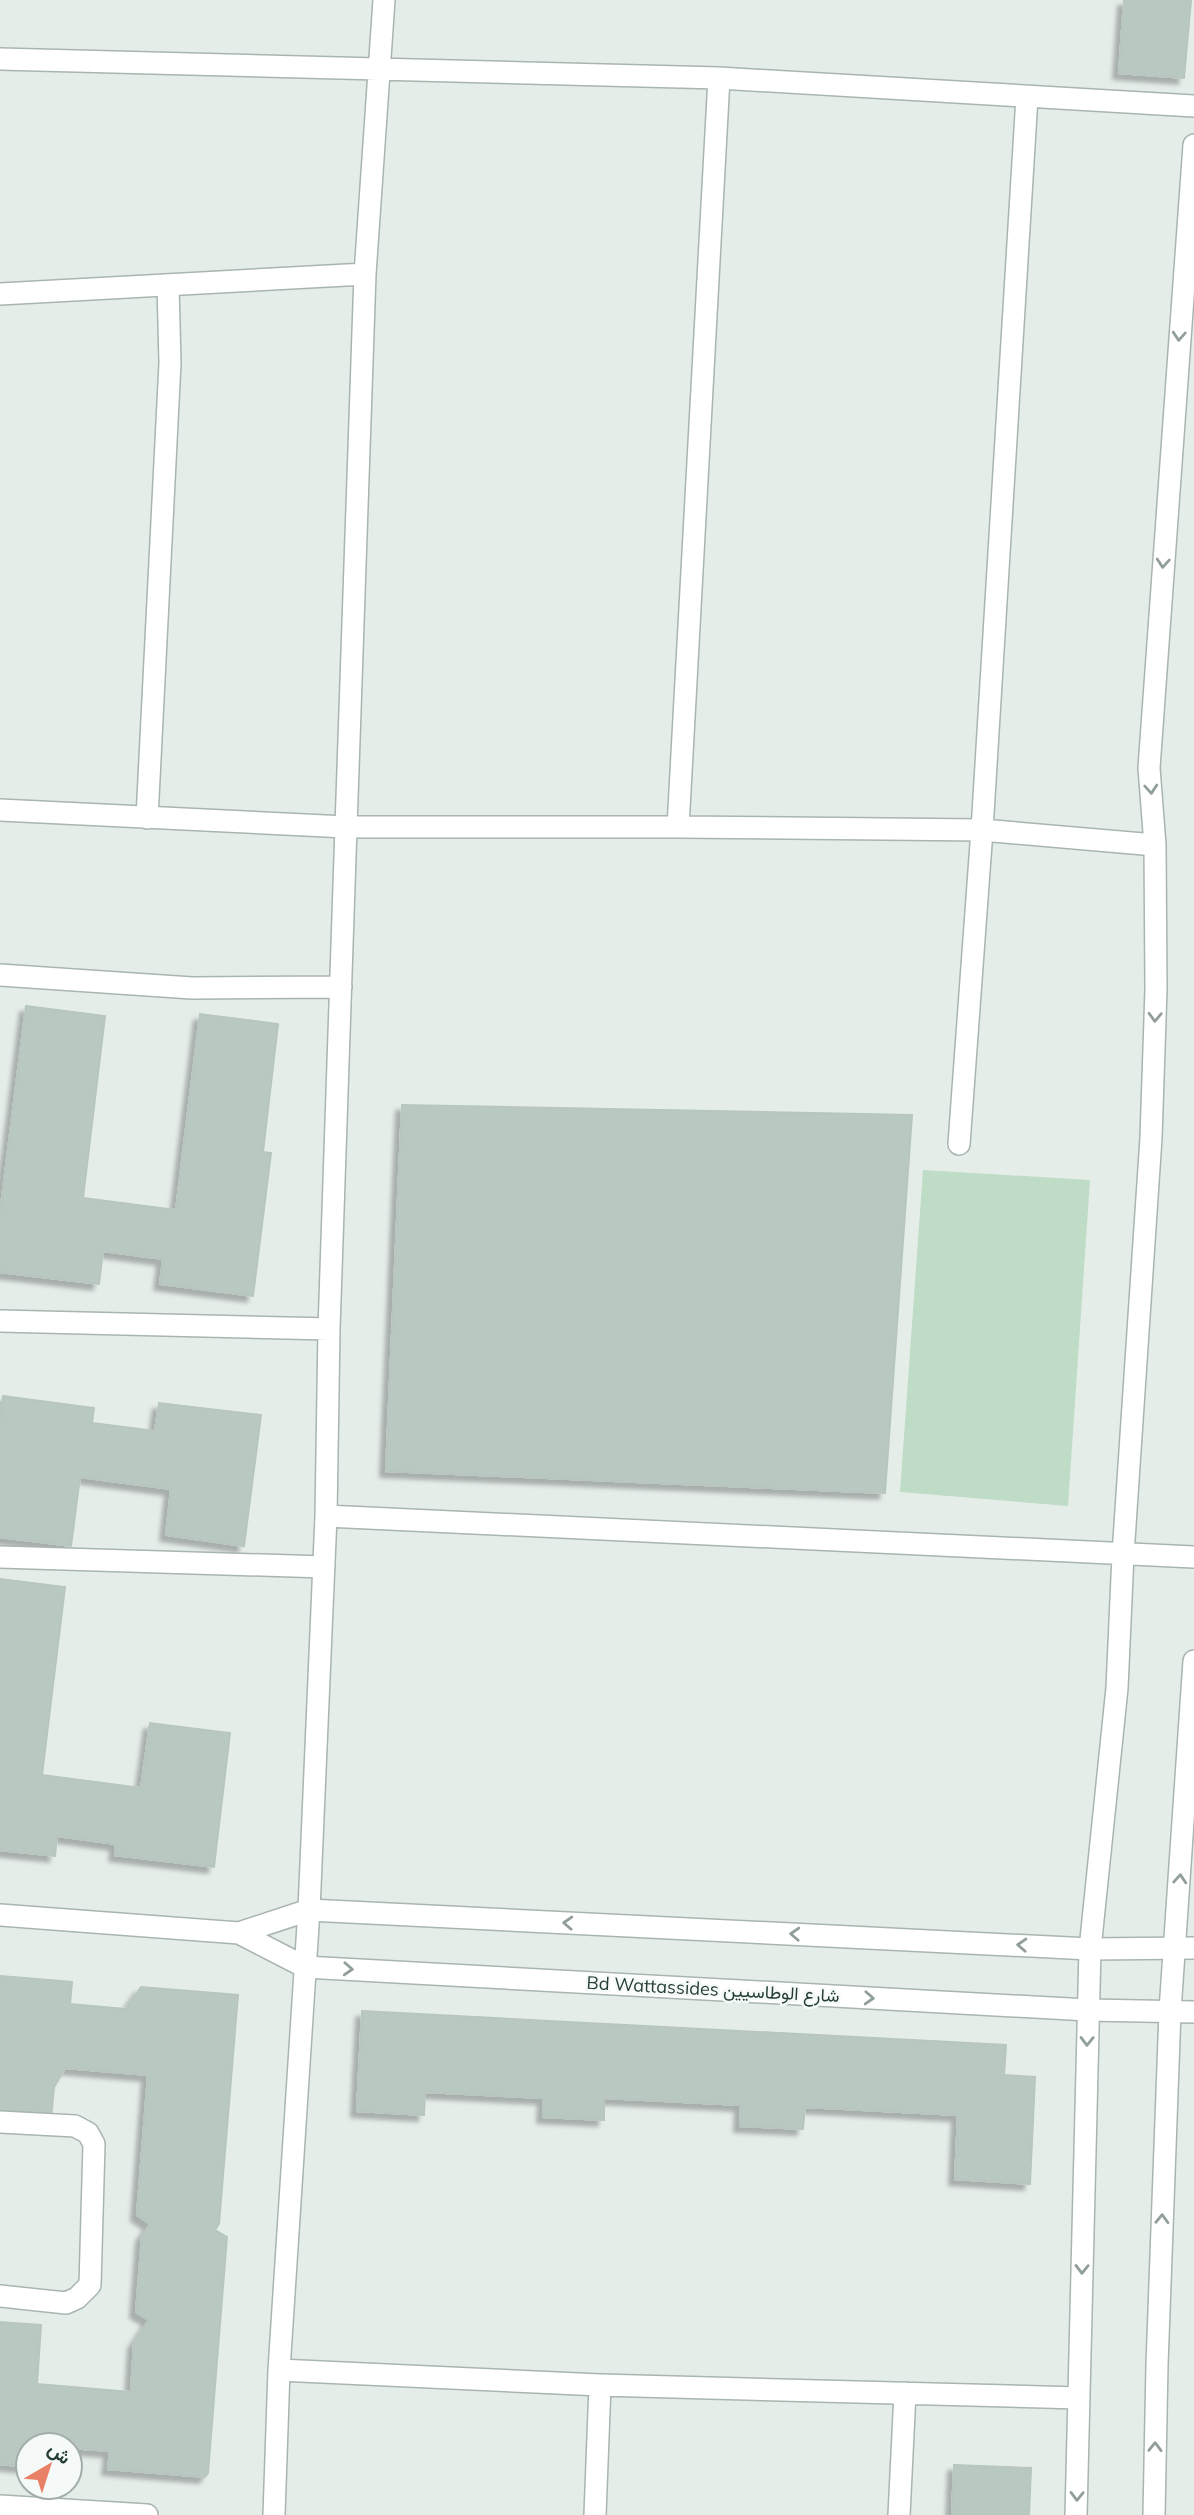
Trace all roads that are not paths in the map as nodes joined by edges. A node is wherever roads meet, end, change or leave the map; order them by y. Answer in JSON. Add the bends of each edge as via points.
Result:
{"nodes":[{"id":1,"x":384,"y":0,"type":"edge"},
{"id":2,"x":0,"y":59,"type":"edge"},
{"id":3,"x":381,"y":68,"type":"junction"},
{"id":4,"x":719,"y":78,"type":"junction"},
{"id":5,"x":1027,"y":97,"type":"junction"},
{"id":6,"x":1194,"y":106,"type":"edge"},
{"id":7,"x":1194,"y":145,"type":"edge"},
{"id":8,"x":1189,"y":268,"type":"edge"},
{"id":9,"x":365,"y":274,"type":"junction"},
{"id":10,"x":167,"y":285,"type":"junction"},
{"id":11,"x":0,"y":294,"type":"edge"},
{"id":12,"x":0,"y":810,"type":"edge"},
{"id":13,"x":147,"y":818,"type":"junction"},
{"id":14,"x":346,"y":827,"type":"junction"},
{"id":15,"x":678,"y":827,"type":"junction"},
{"id":16,"x":982,"y":830,"type":"junction"},
{"id":17,"x":1155,"y":845,"type":"junction"},
{"id":18,"x":0,"y":975,"type":"edge"},
{"id":19,"x":341,"y":987,"type":"junction"},
{"id":20,"x":960,"y":1144,"type":"dead end"},
{"id":21,"x":0,"y":1321,"type":"edge"},
{"id":22,"x":328,"y":1329,"type":"junction"},
{"id":23,"x":326,"y":1516,"type":"junction"},
{"id":24,"x":1123,"y":1555,"type":"junction"},
{"id":25,"x":0,"y":1556,"type":"edge"},
{"id":26,"x":1194,"y":1557,"type":"edge"},
{"id":27,"x":324,"y":1567,"type":"junction"},
{"id":28,"x":1194,"y":1661,"type":"edge"},
{"id":29,"x":309,"y":1910,"type":"junction"},
{"id":30,"x":0,"y":1915,"type":"edge"},
{"id":31,"x":239,"y":1933,"type":"junction"},
{"id":32,"x":1185,"y":1948,"type":"edge"},
{"id":33,"x":1090,"y":1949,"type":"junction"},
{"id":34,"x":305,"y":1966,"type":"junction"},
{"id":35,"x":1088,"y":2010,"type":"junction"},
{"id":36,"x":1170,"y":2011,"type":"junction"},
{"id":37,"x":1194,"y":2012,"type":"edge"},
{"id":38,"x":0,"y":2122,"type":"edge"},
{"id":39,"x":0,"y":2296,"type":"edge"},
{"id":40,"x":279,"y":2370,"type":"junction"},
{"id":41,"x":600,"y":2385,"type":"junction"},
{"id":42,"x":905,"y":2393,"type":"junction"},
{"id":43,"x":1079,"y":2398,"type":"junction"},
{"id":44,"x":0,"y":2506,"type":"edge"},
{"id":45,"x":147,"y":2515,"type":"edge"},
{"id":46,"x":274,"y":2515,"type":"edge"},
{"id":47,"x":595,"y":2515,"type":"edge"},
{"id":48,"x":900,"y":2515,"type":"edge"},
{"id":49,"x":1076,"y":2515,"type":"edge"},
{"id":50,"x":1154,"y":2515,"type":"edge"}],
"edges":[{"from":1,"to":3,"type":"street"},
{"from":2,"to":3,"type":"street"},
{"from":3,"to":4,"type":"street"},
{"from":3,"to":9,"type":"street"},
{"from":4,"to":5,"type":"street"},
{"from":4,"to":15,"type":"street"},
{"from":5,"to":6,"type":"street"},
{"from":5,"to":16,"type":"street"},
{"from":7,"to":8,"type":"street"},
{"from":8,"to":17,"type":"street","one_way":true,"via":[[1149,768]]},
{"from":9,"to":10,"type":"street"},
{"from":9,"to":14,"type":"street"},
{"from":10,"to":11,"type":"street"},
{"from":10,"to":13,"type":"street","via":[[170,363]]},
{"from":12,"to":13,"type":"street"},
{"from":13,"to":14,"type":"street"},
{"from":14,"to":15,"type":"street"},
{"from":14,"to":19,"type":"street"},
{"from":15,"to":16,"type":"street"},
{"from":16,"to":17,"type":"street"},
{"from":16,"to":20,"type":"street"},
{"from":17,"to":24,"type":"street","one_way":true,"via":[[1151,1138]]},
{"from":18,"to":19,"type":"street","via":[[192,988]]},
{"from":19,"to":22,"type":"street"},
{"from":21,"to":22,"type":"street"},
{"from":22,"to":23,"type":"street"},
{"from":23,"to":24,"type":"street"},
{"from":23,"to":27,"type":"street"},
{"from":24,"to":26,"type":"street"},
{"from":24,"to":33,"type":"street","via":[[1117,1688]]},
{"from":25,"to":27,"type":"street"},
{"from":27,"to":29,"type":"street"},
{"from":32,"to":28,"type":"street","one_way":true},
{"from":29,"to":31,"type":"street","name":"Bd Wattassides شارع الوطاسيين"},
{"from":33,"to":29,"type":"street","name":"Bd Wattassides شارع الوطاسيين","one_way":true},
{"from":29,"to":34,"type":"street"},
{"from":30,"to":31,"type":"street","name":"Bd Wattassides شارع الوطاسيين"},
{"from":31,"to":34,"type":"street","name":"Bd Wattassides شارع الوطاسيين"},
{"from":32,"to":33,"type":"street","name":"Bd Wattassides شارع الوطاسيين"},
{"from":32,"to":36,"type":"street"},
{"from":33,"to":35,"type":"street"},
{"from":34,"to":35,"type":"street","name":"Bd Wattassides شارع الوطاسيين","one_way":true},
{"from":34,"to":40,"type":"street"},
{"from":35,"to":36,"type":"street","name":"Bd Wattassides شارع الوطاسيين"},
{"from":35,"to":43,"type":"street","one_way":true},
{"from":36,"to":37,"type":"street","name":"Bd Wattassides شارع الوطاسيين"},
{"from":50,"to":36,"type":"street","one_way":true},
{"from":38,"to":39,"type":"street","via":[[75,2126],[88,2133],[94,2144],[90,2285],[66,2303]]},
{"from":40,"to":41,"type":"street"},
{"from":40,"to":46,"type":"street"},
{"from":41,"to":42,"type":"street"},
{"from":41,"to":47,"type":"street"},
{"from":42,"to":43,"type":"street"},
{"from":42,"to":48,"type":"street"},
{"from":43,"to":49,"type":"street","one_way":true},
{"from":44,"to":45,"type":"street"}]}
